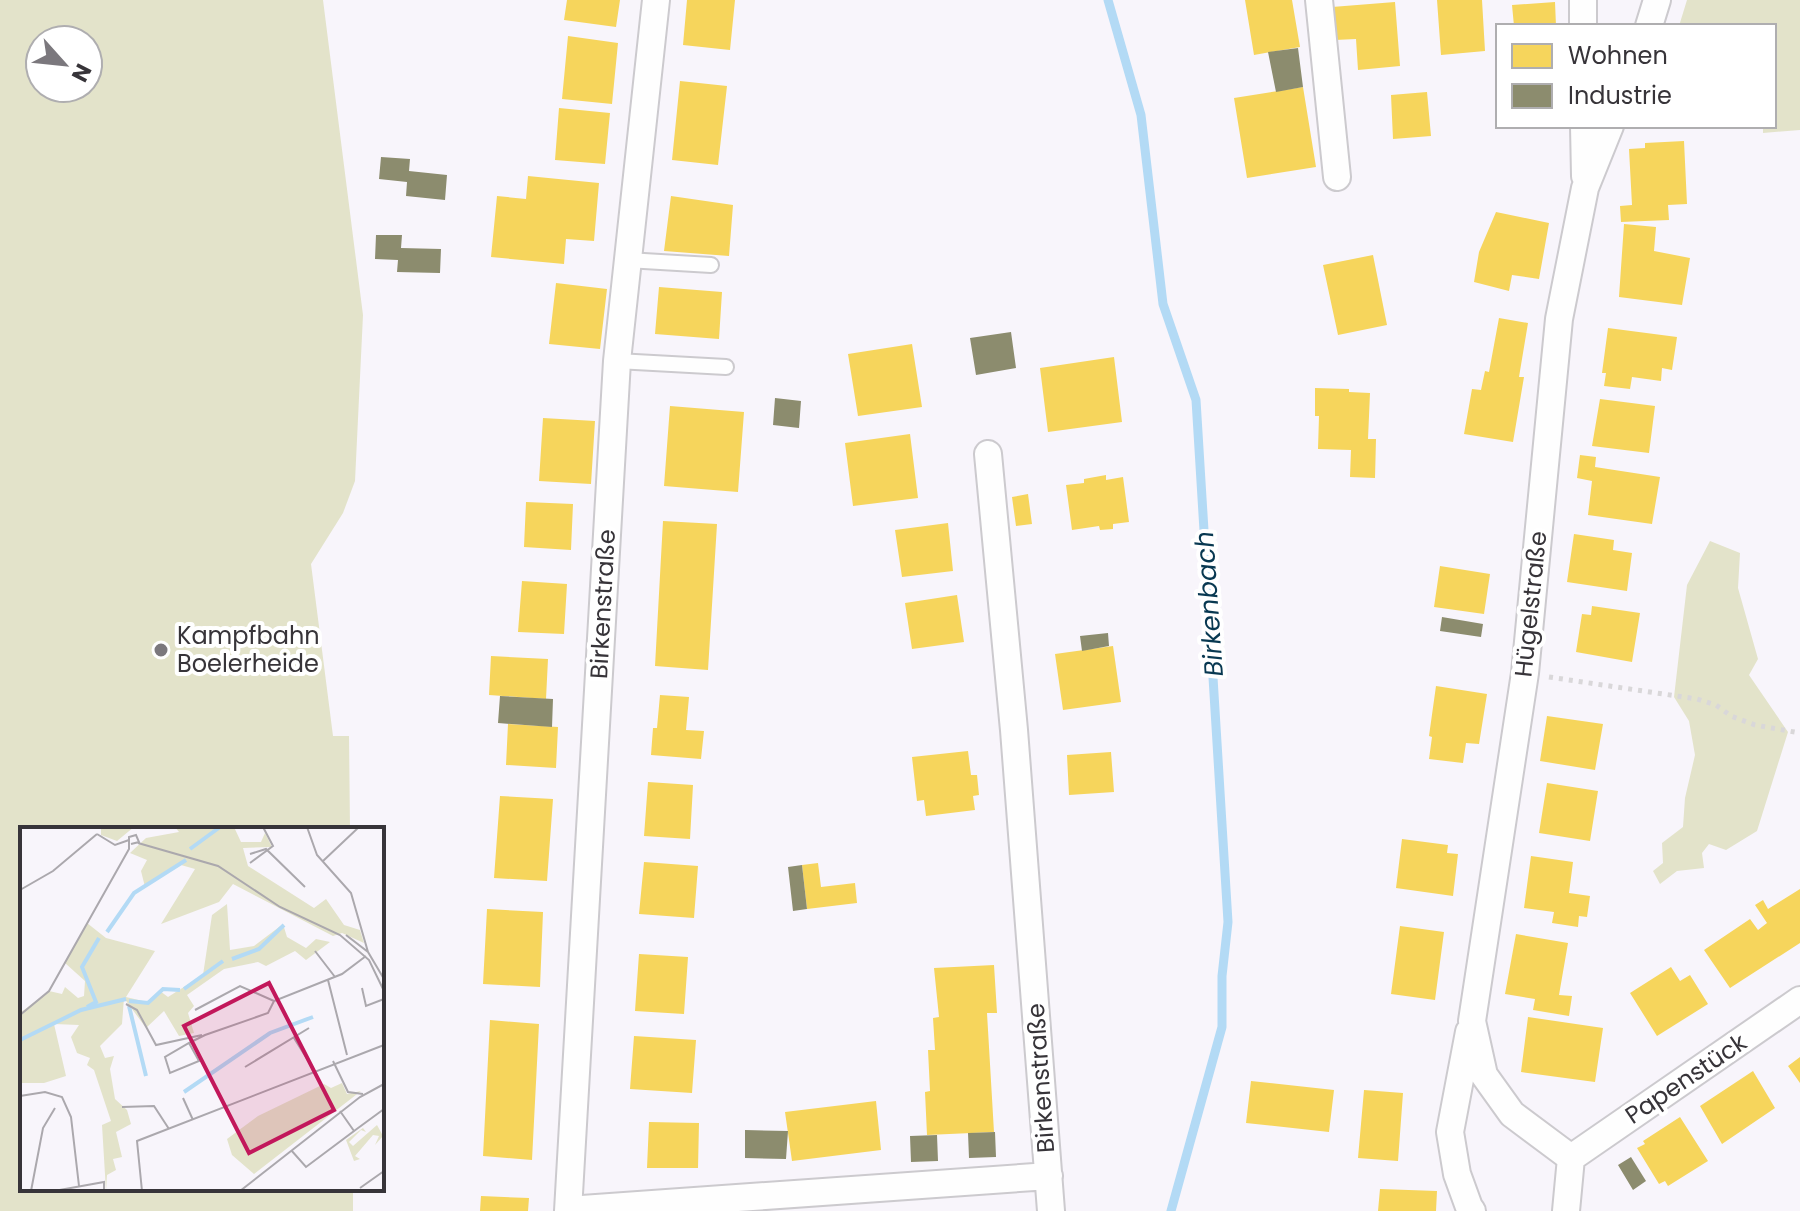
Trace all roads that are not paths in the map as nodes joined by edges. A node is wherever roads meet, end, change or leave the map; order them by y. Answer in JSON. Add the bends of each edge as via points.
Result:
{"nodes":[{"id":1,"x":656,"y":0,"type":"edge"},
{"id":2,"x":1319,"y":0,"type":"edge"},
{"id":3,"x":1583,"y":0,"type":"edge"},
{"id":4,"x":1657,"y":0,"type":"edge"},
{"id":5,"x":1583,"y":24,"type":"edge"},
{"id":6,"x":1650,"y":24,"type":"edge"},
{"id":7,"x":1584,"y":128,"type":"edge"},
{"id":8,"x":1609,"y":128,"type":"edge"},
{"id":9,"x":1337,"y":177,"type":"dead end"},
{"id":10,"x":1585,"y":188,"type":"junction"},
{"id":11,"x":627,"y":260,"type":"junction"},
{"id":12,"x":711,"y":265,"type":"dead end"},
{"id":13,"x":617,"y":361,"type":"junction"},
{"id":14,"x":726,"y":367,"type":"dead end"},
{"id":15,"x":988,"y":454,"type":"dead end"},
{"id":16,"x":1800,"y":1000,"type":"edge"},
{"id":17,"x":1472,"y":1021,"type":"junction"},
{"id":18,"x":1571,"y":1158,"type":"junction"},
{"id":19,"x":1049,"y":1176,"type":"junction"},
{"id":20,"x":754,"y":1204,"type":"edge"},
{"id":21,"x":568,"y":1211,"type":"edge"},
{"id":22,"x":1051,"y":1211,"type":"edge"},
{"id":23,"x":1472,"y":1211,"type":"edge"},
{"id":24,"x":1566,"y":1211,"type":"edge"}],
"edges":[{"from":1,"to":11,"type":"street","name":"Birkenstraße"},
{"from":2,"to":9,"type":"street"},
{"from":3,"to":5,"type":"street"},
{"from":4,"to":6,"type":"street"},
{"from":7,"to":10,"type":"street","name":"Hügelstraße"},
{"from":8,"to":10,"type":"street","name":"Hügelstraße"},
{"from":10,"to":17,"type":"street","name":"Hügelstraße","via":[[1559,319],[1525,673]]},
{"from":11,"to":12,"type":"lane"},
{"from":11,"to":13,"type":"street","name":"Birkenstraße"},
{"from":13,"to":14,"type":"lane"},
{"from":13,"to":21,"type":"street","name":"Birkenstraße"},
{"from":15,"to":19,"type":"street","name":"Birkenstraße"},
{"from":16,"to":18,"type":"street","name":"Papenstück"},
{"from":17,"to":18,"type":"street","name":"Hügelstraße","via":[[1484,1075],[1512,1114]]},
{"from":17,"to":23,"type":"street","name":"Hügelstraße","via":[[1450,1132],[1457,1174]]},
{"from":18,"to":24,"type":"street"},
{"from":19,"to":20,"type":"street","name":"Birkenstraße"},
{"from":19,"to":22,"type":"street","name":"Birkenstraße"},
{"from":20,"to":21,"type":"street","name":"Birkenstraße"}]}
